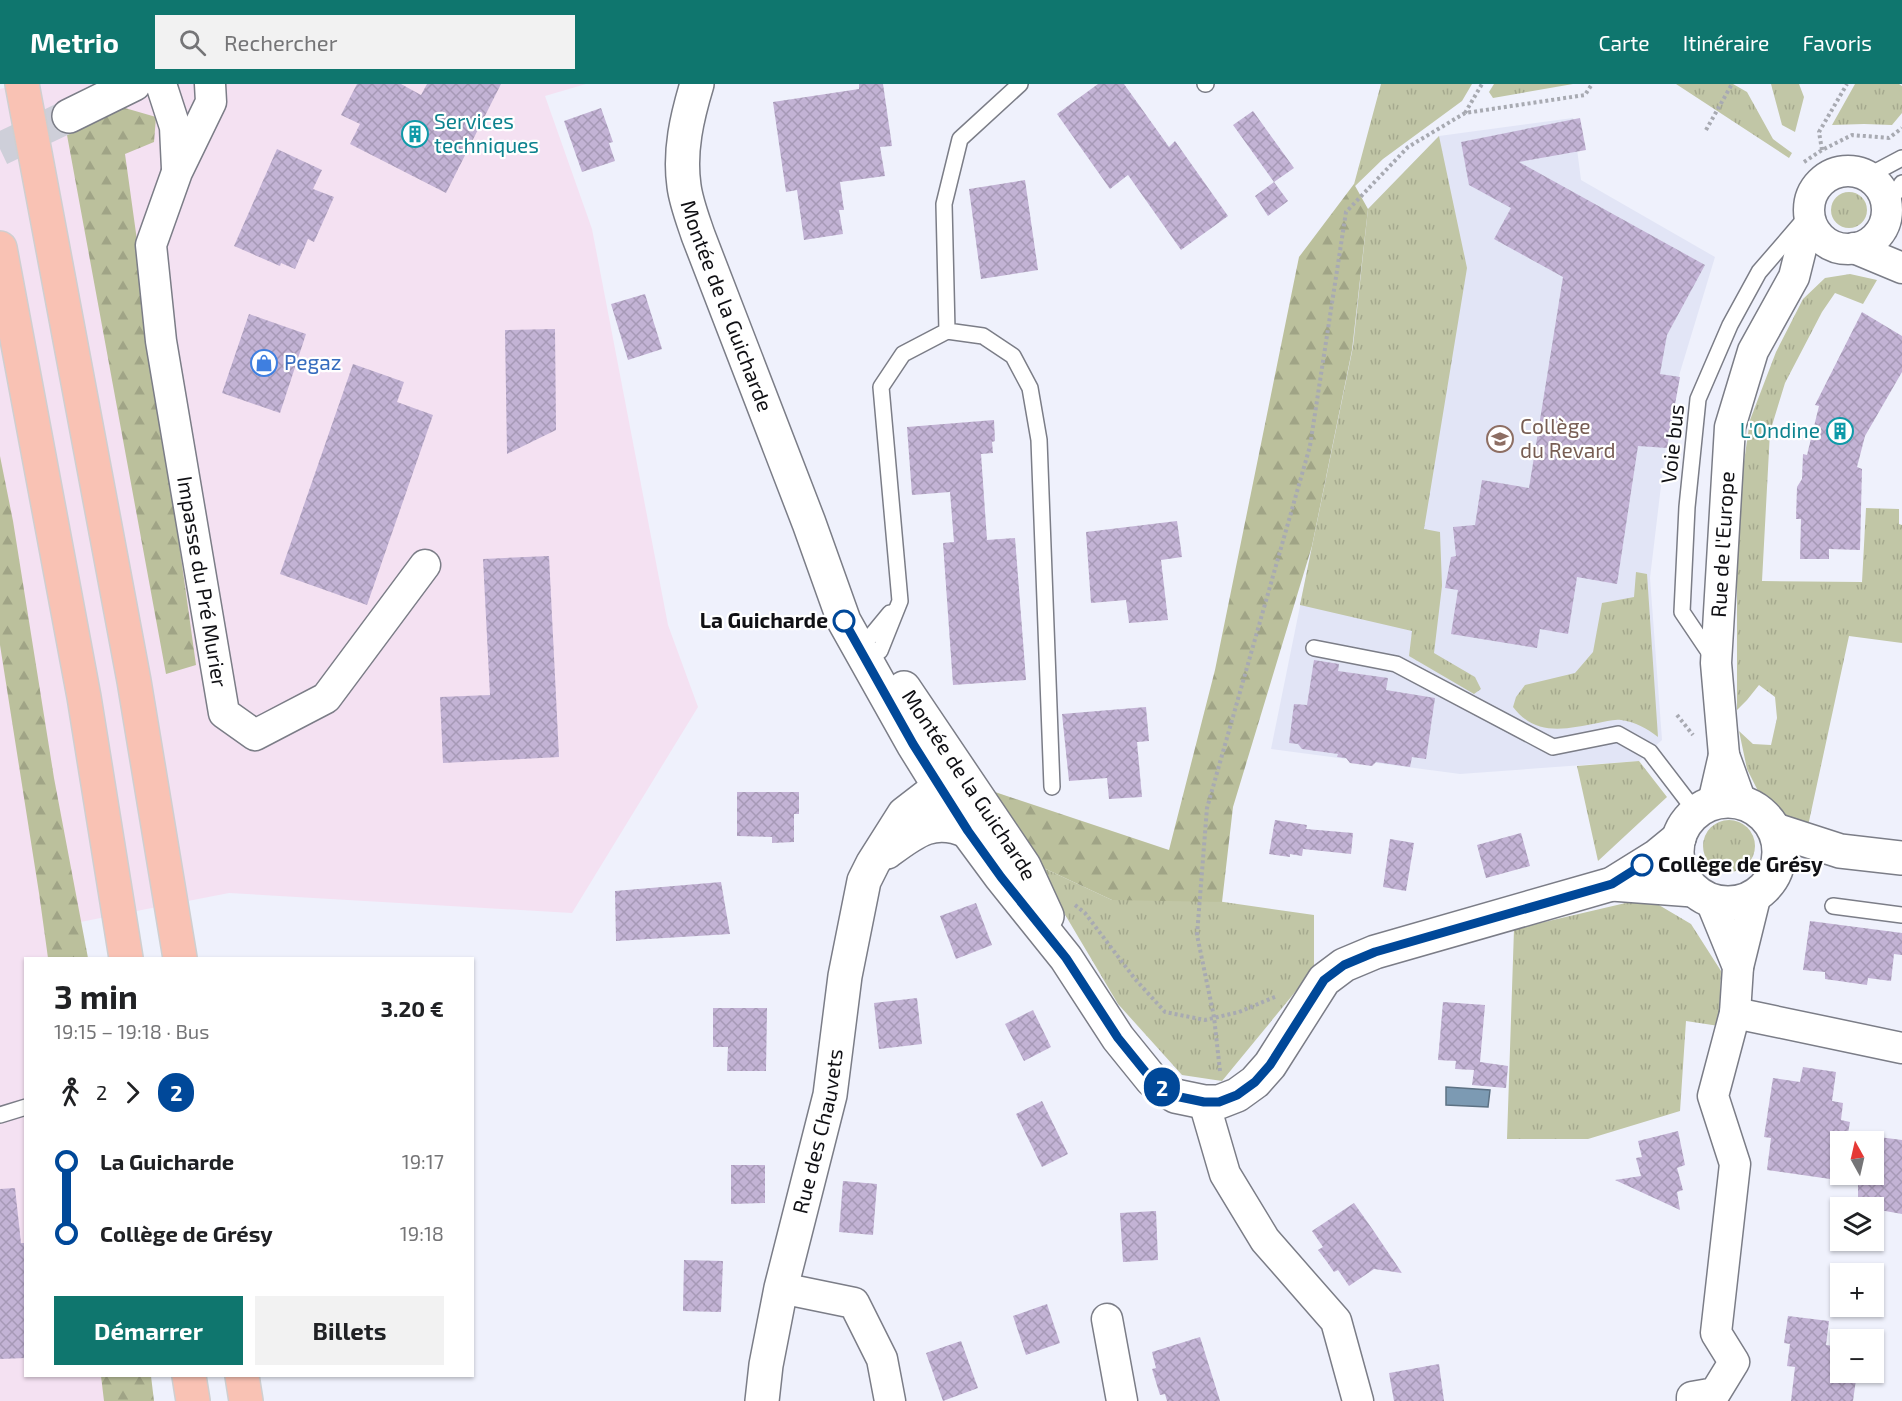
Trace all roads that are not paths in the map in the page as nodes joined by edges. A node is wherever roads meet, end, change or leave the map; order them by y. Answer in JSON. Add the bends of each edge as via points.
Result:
{"nodes":[{"id":1,"x":21,"y":84,"type":"edge"},
{"id":2,"x":134,"y":84,"type":"edge"},
{"id":3,"x":161,"y":84,"type":"edge"},
{"id":4,"x":210,"y":84,"type":"edge"},
{"id":5,"x":697,"y":84,"type":"edge"},
{"id":6,"x":1020,"y":84,"type":"edge"},
{"id":7,"x":69,"y":116,"type":"tunnel mouth"},
{"id":8,"x":1902,"y":158,"type":"edge"},
{"id":9,"x":177,"y":172,"type":"junction"},
{"id":10,"x":1868,"y":176,"type":"junction"},
{"id":11,"x":1891,"y":204,"type":"edge"},
{"id":12,"x":1810,"y":219,"type":"junction"},
{"id":13,"x":0,"y":248,"type":"edge"},
{"id":14,"x":1848,"y":248,"type":"junction"},
{"id":15,"x":1902,"y":255,"type":"edge"},
{"id":16,"x":1902,"y":268,"type":"edge"},
{"id":17,"x":1794,"y":277,"type":"junction"},
{"id":18,"x":947,"y":331,"type":"junction"},
{"id":19,"x":809,"y":523,"type":"junction"},
{"id":20,"x":425,"y":565,"type":"dead end"},
{"id":21,"x":876,"y":643,"type":"junction"},
{"id":22,"x":1314,"y":648,"type":"dead end"},
{"id":23,"x":1716,"y":663,"type":"junction"},
{"id":24,"x":1052,"y":787,"type":"dead end"},
{"id":25,"x":939,"y":788,"type":"junction"},
{"id":26,"x":977,"y":799,"type":"junction"},
{"id":27,"x":1707,"y":814,"type":"junction"},
{"id":28,"x":1775,"y":830,"type":"junction"},
{"id":29,"x":968,"y":831,"type":"junction"},
{"id":30,"x":1840,"y":851,"type":"junction"},
{"id":31,"x":1902,"y":858,"type":"edge"},
{"id":32,"x":873,"y":863,"type":"junction"},
{"id":33,"x":1777,"y":868,"type":"junction"},
{"id":34,"x":1612,"y":884,"type":"junction"},
{"id":35,"x":1702,"y":896,"type":"junction"},
{"id":36,"x":1755,"y":898,"type":"junction"},
{"id":37,"x":1833,"y":906,"type":"dead end"},
{"id":38,"x":1902,"y":915,"type":"edge"},
{"id":39,"x":126,"y":957,"type":"edge"},
{"id":40,"x":180,"y":957,"type":"edge"},
{"id":41,"x":1066,"y":958,"type":"junction"},
{"id":42,"x":1738,"y":966,"type":"junction"},
{"id":43,"x":1735,"y":1013,"type":"junction"},
{"id":44,"x":1902,"y":1048,"type":"edge"},
{"id":45,"x":1217,"y":1100,"type":"junction"},
{"id":46,"x":24,"y":1108,"type":"edge"},
{"id":47,"x":0,"y":1115,"type":"edge"},
{"id":48,"x":781,"y":1288,"type":"junction"},
{"id":49,"x":1107,"y":1319,"type":"dead end"},
{"id":50,"x":189,"y":1377,"type":"edge"},
{"id":51,"x":242,"y":1377,"type":"edge"},
{"id":52,"x":193,"y":1401,"type":"edge"},
{"id":53,"x":246,"y":1401,"type":"edge"},
{"id":54,"x":762,"y":1401,"type":"edge"},
{"id":55,"x":890,"y":1401,"type":"edge"},
{"id":56,"x":1122,"y":1401,"type":"edge"},
{"id":57,"x":1358,"y":1401,"type":"edge"},
{"id":58,"x":1692,"y":1401,"type":"edge"}],
"edges":[{"from":1,"to":40,"type":"highway","via":[[134,681]]},
{"from":2,"to":7,"type":"main road"},
{"from":3,"to":9,"type":"street","name":"Impasse du Pré Murier","via":[[175,127]]},
{"from":4,"to":9,"type":"street","name":"Impasse du Pré Murier","via":[[211,102]]},
{"from":5,"to":19,"type":"main road","name":"Montée de la Guicharde","via":[[683,148],[684,187],[698,236]]},
{"from":6,"to":18,"type":"lane","via":[[960,139],[944,204]]},
{"from":8,"to":10,"type":"lane"},
{"from":9,"to":20,"type":"street","name":"Impasse du Pré Murier","via":[[152,245],[161,340],[224,713],[255,735],[326,698]]},
{"from":10,"to":11,"type":"street"},
{"from":10,"to":12,"type":"street","via":[[1846,171],[1824,178],[1812,194]]},
{"from":11,"to":14,"type":"street","via":[[1874,239]]},
{"from":11,"to":15,"type":"street"},
{"from":12,"to":14,"type":"street","via":[[1823,240]]},
{"from":12,"to":17,"type":"street","name":"Rue de l'Europe"},
{"from":12,"to":23,"type":"lane","name":"Voie bus","via":[[1759,272],[1730,325],[1698,399],[1682,612]]},
{"from":13,"to":39,"type":"highway","via":[[84,697]]},
{"from":14,"to":16,"type":"street"},
{"from":14,"to":17,"type":"street"},
{"from":17,"to":23,"type":"street","name":"Rue de l'Europe","via":[[1753,351],[1730,427]]},
{"from":18,"to":21,"type":"lane","via":[[903,354],[881,387],[900,601]]},
{"from":18,"to":24,"type":"lane","via":[[983,336],[1013,356],[1030,388],[1039,440]]},
{"from":19,"to":21,"type":"main road","name":"Montée de la Guicharde"},
{"from":19,"to":25,"type":"main road","name":"Montée de la Guicharde","via":[[844,621]]},
{"from":21,"to":26,"type":"main road","name":"Montée de la Guicharde"},
{"from":22,"to":27,"type":"lane","via":[[1396,664],[1553,747],[1618,734],[1650,752]]},
{"from":23,"to":27,"type":"street","name":"Rue de l'Europe","via":[[1724,755]]},
{"from":25,"to":26,"type":"main road"},
{"from":25,"to":29,"type":"main road","name":"Montée de la Guicharde"},
{"from":25,"to":32,"type":"main road","name":"Rue des Chauvets","via":[[904,814]]},
{"from":26,"to":41,"type":"main road","name":"Montée de la Guicharde","via":[[1024,866]]},
{"from":27,"to":28,"type":"main road","via":[[1755,808]]},
{"from":27,"to":34,"type":"main road","via":[[1657,856]]},
{"from":27,"to":35,"type":"main road","via":[[1677,852],[1684,879]]},
{"from":28,"to":30,"type":"main road"},
{"from":28,"to":33,"type":"main road","via":[[1780,855]]},
{"from":29,"to":32,"type":"main road","via":[[940,824],[926,827]]},
{"from":29,"to":41,"type":"main road","name":"Montée de la Guicharde"},
{"from":30,"to":31,"type":"main road"},
{"from":30,"to":33,"type":"main road"},
{"from":32,"to":48,"type":"main road","name":"Rue des Chauvets","via":[[864,882],[845,976],[830,1095]]},
{"from":33,"to":36,"type":"main road"},
{"from":34,"to":35,"type":"main road"},
{"from":34,"to":45,"type":"main road","via":[[1375,952],[1344,965],[1324,980],[1255,1082]]},
{"from":35,"to":36,"type":"main road","via":[[1722,903]]},
{"from":35,"to":42,"type":"street"},
{"from":36,"to":42,"type":"street"},
{"from":37,"to":38,"type":"lane"},
{"from":41,"to":45,"type":"main road","name":"Montée de la Guicharde","via":[[1118,1038],[1152,1080],[1175,1096]]},
{"from":42,"to":43,"type":"street"},
{"from":43,"to":44,"type":"street"},
{"from":43,"to":58,"type":"street","via":[[1713,1096],[1735,1164],[1716,1333],[1734,1362],[1715,1393],[1692,1397]]},
{"from":45,"to":57,"type":"street","via":[[1225,1174],[1265,1240],[1336,1321]]},
{"from":46,"to":47,"type":"lane"},
{"from":48,"to":54,"type":"main road","name":"Rue des Chauvets"},
{"from":48,"to":55,"type":"street","via":[[854,1303],[882,1359]]},
{"from":49,"to":56,"type":"street"},
{"from":50,"to":52,"type":"highway"},
{"from":51,"to":53,"type":"highway"}]}
